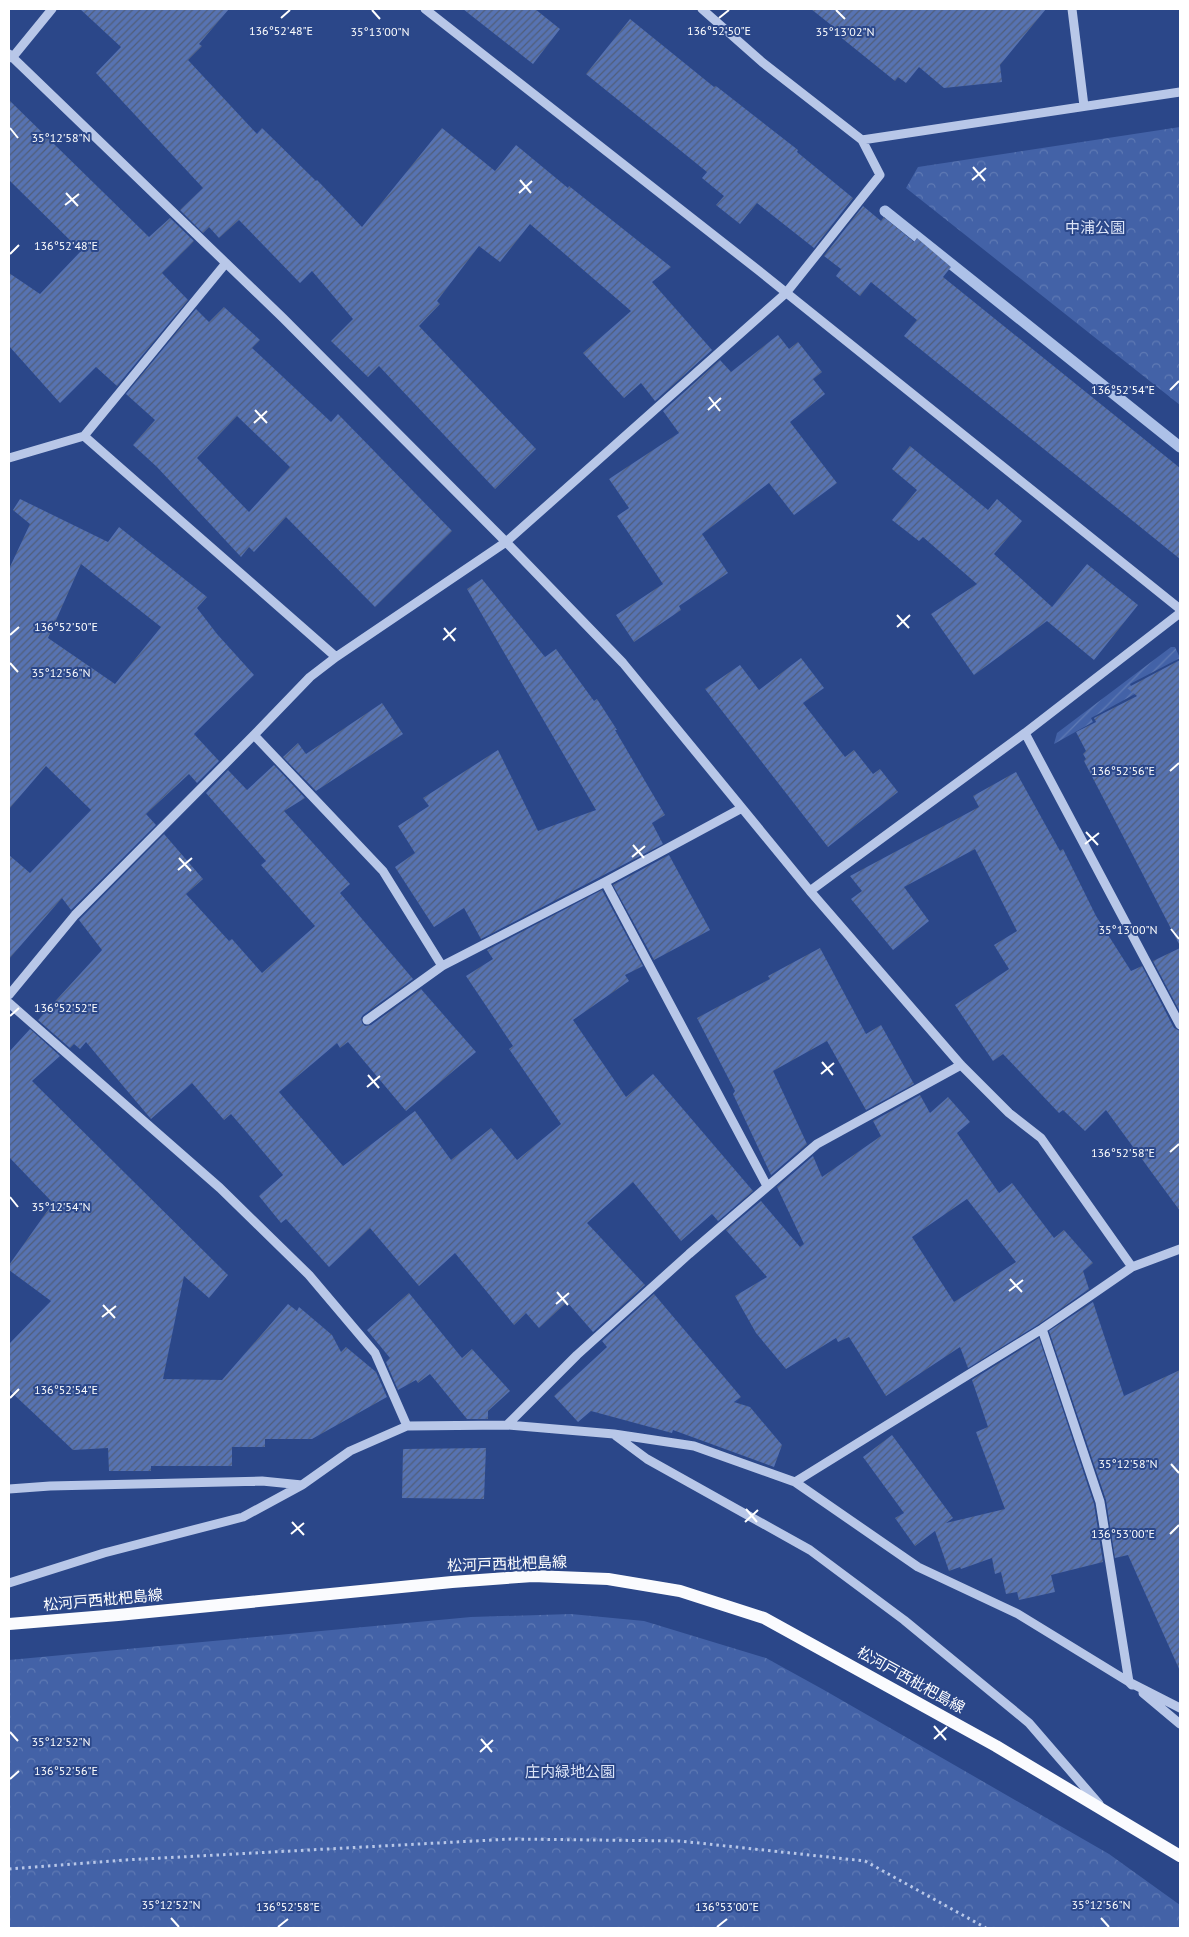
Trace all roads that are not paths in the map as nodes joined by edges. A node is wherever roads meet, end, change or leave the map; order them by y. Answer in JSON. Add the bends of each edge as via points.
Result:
{"nodes":[{"id":1,"x":52,"y":9,"type":"edge"},
{"id":2,"x":425,"y":9,"type":"edge"},
{"id":3,"x":702,"y":9,"type":"edge"},
{"id":4,"x":1072,"y":9,"type":"edge"},
{"id":5,"x":10,"y":56,"type":"edge"},
{"id":6,"x":1180,"y":92,"type":"edge"},
{"id":7,"x":1084,"y":106,"type":"junction"},
{"id":8,"x":862,"y":140,"type":"junction"},
{"id":9,"x":226,"y":263,"type":"junction"},
{"id":10,"x":786,"y":293,"type":"junction"},
{"id":11,"x":84,"y":436,"type":"junction"},
{"id":12,"x":9,"y":458,"type":"edge"},
{"id":13,"x":506,"y":542,"type":"junction"},
{"id":14,"x":1180,"y":611,"type":"edge"},
{"id":15,"x":336,"y":656,"type":"junction"},
{"id":16,"x":1025,"y":733,"type":"junction"},
{"id":17,"x":254,"y":735,"type":"junction"},
{"id":18,"x":742,"y":808,"type":"junction"},
{"id":19,"x":605,"y":882,"type":"junction"},
{"id":20,"x":810,"y":891,"type":"junction"},
{"id":21,"x":442,"y":966,"type":"junction"},
{"id":22,"x":9,"y":995,"type":"edge"},
{"id":23,"x":9,"y":1003,"type":"edge"},
{"id":24,"x":367,"y":1020,"type":"dead end"},
{"id":25,"x":1180,"y":1025,"type":"edge"},
{"id":26,"x":960,"y":1065,"type":"junction"},
{"id":27,"x":768,"y":1186,"type":"junction"},
{"id":28,"x":1180,"y":1249,"type":"edge"},
{"id":29,"x":1132,"y":1266,"type":"junction"},
{"id":30,"x":1042,"y":1329,"type":"junction"},
{"id":31,"x":507,"y":1425,"type":"junction"},
{"id":32,"x":407,"y":1426,"type":"junction"},
{"id":33,"x":614,"y":1434,"type":"junction"},
{"id":34,"x":795,"y":1482,"type":"junction"},
{"id":35,"x":302,"y":1485,"type":"junction"},
{"id":36,"x":9,"y":1489,"type":"edge"},
{"id":37,"x":9,"y":1584,"type":"edge"},
{"id":38,"x":9,"y":1624,"type":"edge"},
{"id":39,"x":1129,"y":1682,"type":"junction"},
{"id":40,"x":1180,"y":1708,"type":"edge"},
{"id":41,"x":1180,"y":1724,"type":"edge"},
{"id":42,"x":1104,"y":1810,"type":"junction"},
{"id":43,"x":1180,"y":1856,"type":"edge"}],
"edges":[{"from":1,"to":5,"type":"street"},
{"from":2,"to":10,"type":"street"},
{"from":3,"to":8,"type":"street","via":[[762,62]]},
{"from":4,"to":7,"type":"street"},
{"from":5,"to":9,"type":"street"},
{"from":6,"to":7,"type":"street"},
{"from":7,"to":8,"type":"street"},
{"from":8,"to":10,"type":"street","via":[[880,175]]},
{"from":9,"to":11,"type":"street"},
{"from":9,"to":13,"type":"street"},
{"from":10,"to":13,"type":"street"},
{"from":10,"to":14,"type":"street"},
{"from":11,"to":12,"type":"street"},
{"from":11,"to":15,"type":"street"},
{"from":13,"to":15,"type":"street"},
{"from":13,"to":18,"type":"street","via":[[623,663]]},
{"from":14,"to":16,"type":"street"},
{"from":15,"to":17,"type":"street","via":[[310,676]]},
{"from":16,"to":20,"type":"street"},
{"from":16,"to":25,"type":"street"},
{"from":17,"to":21,"type":"street","via":[[383,871]]},
{"from":17,"to":22,"type":"street","via":[[75,915]]},
{"from":18,"to":19,"type":"street"},
{"from":18,"to":20,"type":"street"},
{"from":19,"to":21,"type":"street"},
{"from":19,"to":27,"type":"street"},
{"from":20,"to":26,"type":"street"},
{"from":21,"to":24,"type":"street"},
{"from":23,"to":32,"type":"street","via":[[220,1188],[309,1275],[375,1353]]},
{"from":26,"to":27,"type":"street","via":[[817,1144]]},
{"from":26,"to":29,"type":"street","via":[[1009,1113],[1041,1138]]},
{"from":27,"to":31,"type":"street","via":[[577,1355]]},
{"from":28,"to":29,"type":"street"},
{"from":29,"to":30,"type":"street"},
{"from":30,"to":34,"type":"street"},
{"from":30,"to":39,"type":"street","via":[[1100,1502]]},
{"from":31,"to":32,"type":"street"},
{"from":31,"to":33,"type":"street"},
{"from":32,"to":35,"type":"street","via":[[350,1451]]},
{"from":33,"to":34,"type":"street","via":[[694,1446]]},
{"from":33,"to":42,"type":"street","via":[[647,1459],[810,1550],[904,1620],[1029,1723]]},
{"from":34,"to":39,"type":"street","via":[[918,1567],[1018,1614]]},
{"from":35,"to":36,"type":"street","via":[[262,1481]]},
{"from":35,"to":37,"type":"street","via":[[243,1517],[104,1553]]},
{"from":38,"to":42,"type":"main road","name":"松河戸西枇杷島線","via":[[533,1576],[626,1582],[680,1592],[764,1618],[996,1746]]},
{"from":39,"to":40,"type":"street"},
{"from":39,"to":41,"type":"street"},
{"from":42,"to":43,"type":"main road","name":"松河戸西枇杷島線"}]}
